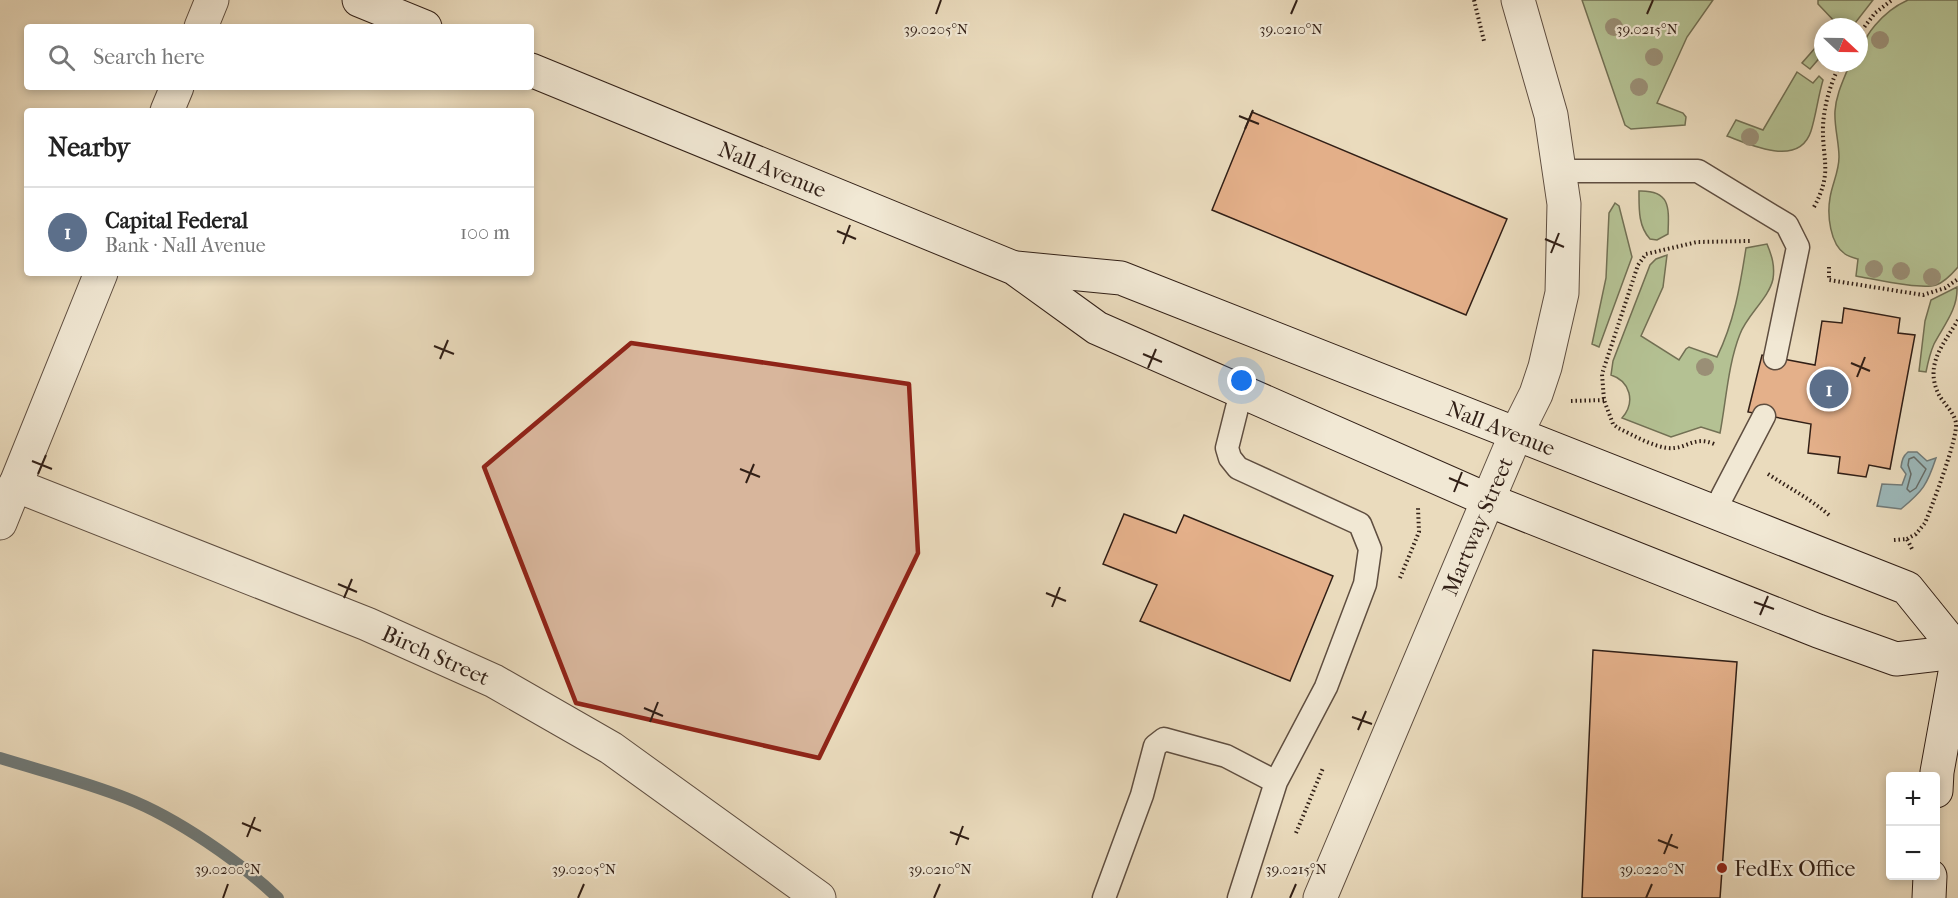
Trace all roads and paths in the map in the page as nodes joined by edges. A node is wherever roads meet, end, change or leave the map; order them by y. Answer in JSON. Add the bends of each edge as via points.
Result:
{"nodes":[{"id":1,"x":212,"y":0,"type":"edge"},
{"id":2,"x":359,"y":0,"type":"edge"},
{"id":3,"x":1474,"y":0,"type":"edge"},
{"id":4,"x":1518,"y":0,"type":"edge"},
{"id":5,"x":1892,"y":0,"type":"edge"},
{"id":6,"x":1868,"y":22,"type":"edge"},
{"id":7,"x":202,"y":24,"type":"edge"},
{"id":8,"x":418,"y":24,"type":"edge"},
{"id":9,"x":1484,"y":41,"type":"dead end"},
{"id":10,"x":534,"y":71,"type":"edge"},
{"id":11,"x":1837,"y":72,"type":"edge"},
{"id":12,"x":176,"y":90,"type":"edge"},
{"id":13,"x":168,"y":108,"type":"edge"},
{"id":14,"x":1559,"y":171,"type":"junction"},
{"id":15,"x":1787,"y":225,"type":"junction"},
{"id":16,"x":1826,"y":257,"type":"dead end"},
{"id":17,"x":1014,"y":268,"type":"junction"},
{"id":18,"x":100,"y":276,"type":"edge"},
{"id":19,"x":1958,"y":279,"type":"edge"},
{"id":20,"x":1958,"y":320,"type":"edge"},
{"id":21,"x":1775,"y":358,"type":"dead end"},
{"id":22,"x":1241,"y":392,"type":"junction"},
{"id":23,"x":1604,"y":400,"type":"junction"},
{"id":24,"x":1577,"y":402,"type":"dead end"},
{"id":25,"x":1764,"y":416,"type":"dead end"},
{"id":26,"x":1516,"y":434,"type":"junction"},
{"id":27,"x":1715,"y":444,"type":"dead end"},
{"id":28,"x":1763,"y":470,"type":"dead end"},
{"id":29,"x":15,"y":484,"type":"junction"},
{"id":30,"x":1488,"y":500,"type":"junction"},
{"id":31,"x":1714,"y":512,"type":"junction"},
{"id":32,"x":1830,"y":516,"type":"dead end"},
{"id":33,"x":0,"y":523,"type":"edge"},
{"id":34,"x":1884,"y":537,"type":"dead end"},
{"id":35,"x":1907,"y":539,"type":"junction"},
{"id":36,"x":1913,"y":550,"type":"dead end"},
{"id":37,"x":1958,"y":653,"type":"edge"},
{"id":38,"x":1937,"y":772,"type":"edge"},
{"id":39,"x":1276,"y":782,"type":"junction"},
{"id":40,"x":1930,"y":880,"type":"edge"},
{"id":41,"x":819,"y":898,"type":"edge"},
{"id":42,"x":1104,"y":898,"type":"edge"},
{"id":43,"x":1239,"y":898,"type":"edge"},
{"id":44,"x":1320,"y":898,"type":"edge"},
{"id":45,"x":1929,"y":898,"type":"edge"}],
"edges":[{"from":1,"to":7,"type":"main road"},
{"from":2,"to":8,"type":"main road"},
{"from":3,"to":9,"type":"path"},
{"from":4,"to":14,"type":"main road","name":"Martway Street","via":[[1551,115]]},
{"from":5,"to":6,"type":"path"},
{"from":10,"to":17,"type":"main road","name":"Nall Avenue"},
{"from":11,"to":15,"type":"path","via":[[1823,125],[1827,165],[1821,195],[1810,213]]},
{"from":12,"to":13,"type":"main road"},
{"from":14,"to":15,"type":"lane","via":[[1698,171]]},
{"from":14,"to":26,"type":"main road","name":"Martway Street","via":[[1564,204],[1562,293],[1545,367]]},
{"from":15,"to":21,"type":"lane","via":[[1798,247]]},
{"from":15,"to":23,"type":"path","via":[[1750,241],[1697,242],[1646,254],[1638,265],[1602,374]]},
{"from":16,"to":19,"type":"path","via":[[1829,280],[1923,295]]},
{"from":17,"to":22,"type":"main road","name":"Nall Avenue","via":[[1097,328]]},
{"from":17,"to":26,"type":"main road","name":"Nall Avenue","via":[[1121,278]]},
{"from":18,"to":29,"type":"main road"},
{"from":20,"to":35,"type":"path","via":[[1939,352],[1933,375],[1956,423],[1954,442],[1925,524]]},
{"from":22,"to":30,"type":"main road","name":"Nall Avenue"},
{"from":22,"to":39,"type":"lane","via":[[1227,448],[1238,468],[1360,524],[1370,549],[1365,584],[1326,687]]},
{"from":23,"to":24,"type":"path"},
{"from":23,"to":27,"type":"path","via":[[1613,424],[1659,446],[1674,448],[1702,440]]},
{"from":25,"to":31,"type":"lane"},
{"from":26,"to":30,"type":"main road","name":"Martway Street"},
{"from":26,"to":31,"type":"main road","name":"Nall Avenue"},
{"from":28,"to":32,"type":"path","via":[[1811,499]]},
{"from":29,"to":33,"type":"main road"},
{"from":29,"to":41,"type":"main road","name":"Birch Street","via":[[367,624],[494,681],[611,748]]},
{"from":30,"to":37,"type":"main road","name":"Nall Avenue","via":[[1896,659]]},
{"from":30,"to":44,"type":"main road","name":"Martway Street"},
{"from":31,"to":37,"type":"main road","name":"Nall Avenue","via":[[1907,588]]},
{"from":34,"to":35,"type":"path"},
{"from":35,"to":36,"type":"path"},
{"from":37,"to":38,"type":"main road"},
{"from":39,"to":42,"type":"lane","via":[[1226,756],[1164,739],[1155,746],[1142,795]]},
{"from":39,"to":43,"type":"lane"},
{"from":40,"to":45,"type":"main road"}]}
